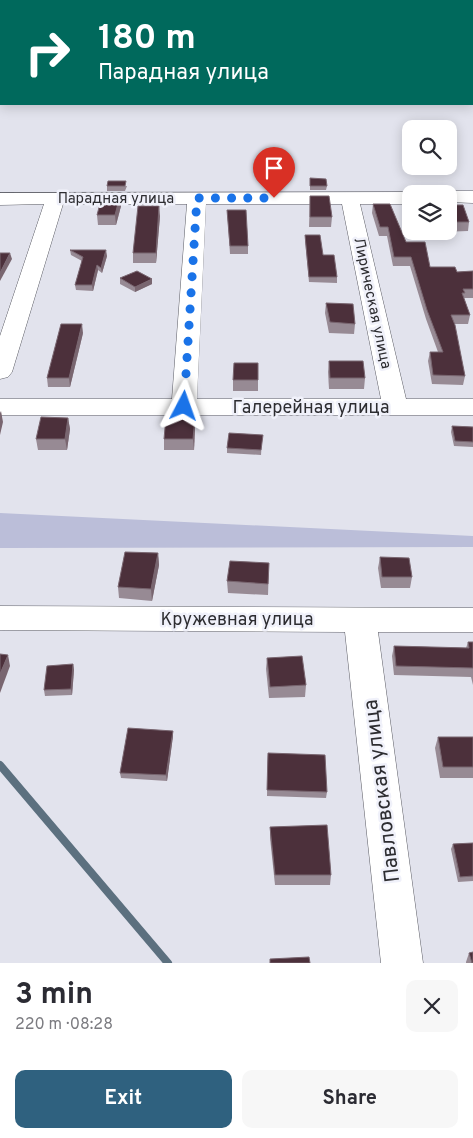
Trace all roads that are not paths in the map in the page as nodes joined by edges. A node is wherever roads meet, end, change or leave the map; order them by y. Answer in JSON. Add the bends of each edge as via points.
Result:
{"nodes":[{"id":1,"x":473,"y":197,"type":"edge"},
{"id":2,"x":197,"y":198,"type":"junction"},
{"id":3,"x":350,"y":198,"type":"junction"},
{"id":4,"x":402,"y":198,"type":"edge"},
{"id":5,"x":457,"y":198,"type":"edge"},
{"id":6,"x":0,"y":199,"type":"edge"},
{"id":7,"x":55,"y":199,"type":"junction"},
{"id":8,"x":0,"y":372,"type":"edge"},
{"id":9,"x":184,"y":406,"type":"junction"},
{"id":10,"x":0,"y":407,"type":"edge"},
{"id":11,"x":473,"y":407,"type":"edge"},
{"id":12,"x":395,"y":408,"type":"junction"},
{"id":13,"x":0,"y":618,"type":"edge"},
{"id":14,"x":360,"y":620,"type":"junction"},
{"id":15,"x":473,"y":620,"type":"edge"},
{"id":16,"x":402,"y":963,"type":"edge"}],
"edges":[{"from":1,"to":5,"type":"street"},
{"from":2,"to":3,"type":"street","name":"Парадная улица"},
{"from":2,"to":7,"type":"street","name":"Парадная улица"},
{"from":2,"to":9,"type":"street"},
{"from":3,"to":4,"type":"street","name":"Парадная улица"},
{"from":3,"to":12,"type":"street","name":"Лирическая улица"},
{"from":6,"to":7,"type":"street","name":"Парадная улица"},
{"from":7,"to":8,"type":"street"},
{"from":9,"to":10,"type":"street","name":"Галерейная улица"},
{"from":9,"to":12,"type":"street","name":"Галерейная улица"},
{"from":11,"to":12,"type":"street","name":"Галерейная улица"},
{"from":13,"to":14,"type":"street","name":"Кружевная улица"},
{"from":14,"to":15,"type":"street","name":"Кружевная улица"},
{"from":14,"to":16,"type":"street","name":"Павловская улица"}]}
